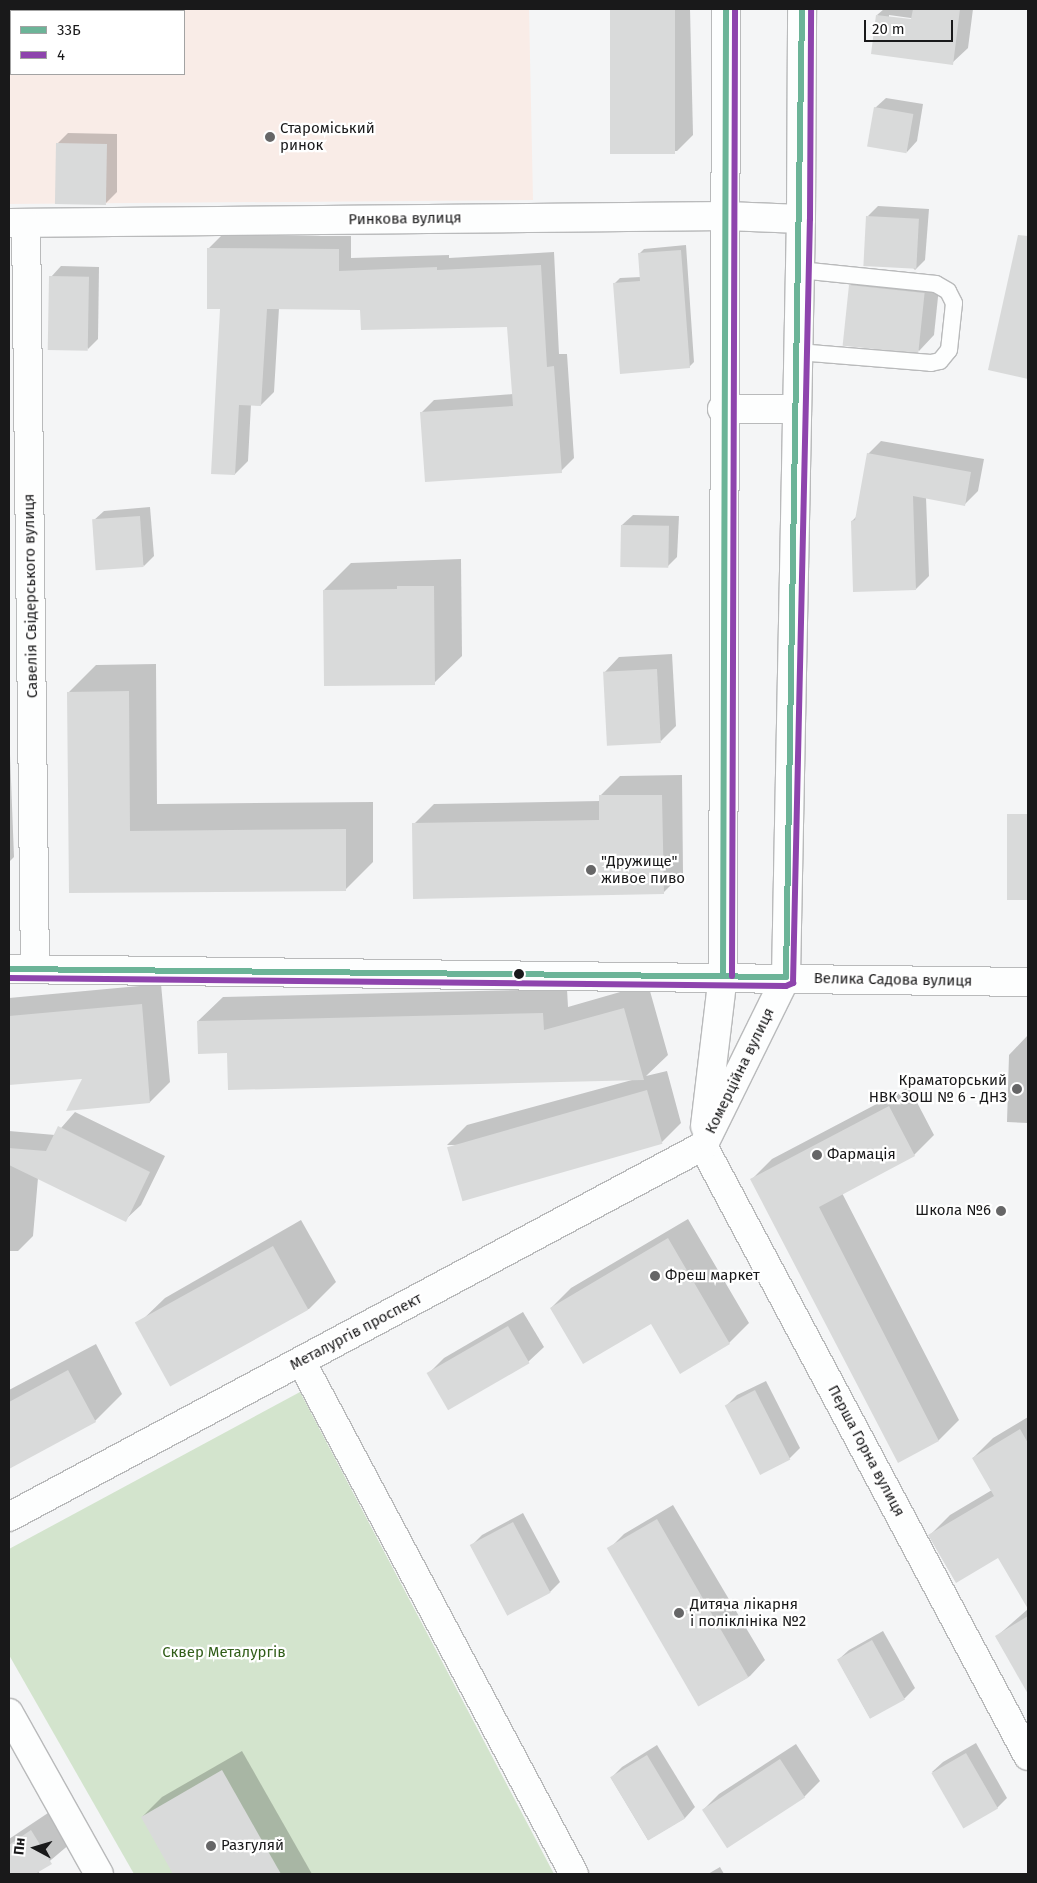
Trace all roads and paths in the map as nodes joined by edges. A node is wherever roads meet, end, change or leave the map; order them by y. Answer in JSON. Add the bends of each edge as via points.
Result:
{"nodes":[{"id":1,"x":726,"y":9,"type":"edge"},
{"id":2,"x":802,"y":9,"type":"edge"},
{"id":3,"x":726,"y":216,"type":"junction"},
{"id":4,"x":801,"y":218,"type":"junction"},
{"id":5,"x":18,"y":223,"type":"edge"},
{"id":6,"x":800,"y":270,"type":"junction"},
{"id":7,"x":798,"y":352,"type":"junction"},
{"id":8,"x":722,"y":409,"type":"junction"},
{"id":9,"x":796,"y":409,"type":"junction"},
{"id":10,"x":22,"y":969,"type":"edge"},
{"id":11,"x":723,"y":976,"type":"junction"},
{"id":12,"x":786,"y":978,"type":"junction"},
{"id":13,"x":1028,"y":982,"type":"edge"},
{"id":14,"x":703,"y":1146,"type":"junction"},
{"id":15,"x":301,"y":1361,"type":"junction"},
{"id":16,"x":9,"y":1517,"type":"edge"},
{"id":17,"x":9,"y":1713,"type":"edge"},
{"id":18,"x":1028,"y":1756,"type":"edge"},
{"id":19,"x":99,"y":1874,"type":"edge"},
{"id":20,"x":574,"y":1874,"type":"edge"}],
"edges":[{"from":1,"to":3,"type":"street","name":"Комерційна вулиця"},
{"from":2,"to":4,"type":"street","name":"Комерційна вулиця"},
{"from":3,"to":4,"type":"street","name":"Ринкова вулиця"},
{"from":3,"to":5,"type":"street","name":"Ринкова вулиця"},
{"from":3,"to":8,"type":"street","name":"Комерційна вулиця"},
{"from":4,"to":6,"type":"street","name":"Комерційна вулиця"},
{"from":5,"to":10,"type":"street","name":"Савелія Свідерського вулиця"},
{"from":6,"to":7,"type":"street","name":"Комерційна вулиця"},
{"from":6,"to":7,"type":"lane","via":[[936,284],[948,291],[954,303],[949,350],[940,361],[931,364]]},
{"from":7,"to":9,"type":"street","name":"Комерційна вулиця"},
{"from":8,"to":9,"type":"street"},
{"from":8,"to":11,"type":"street","name":"Комерційна вулиця"},
{"from":9,"to":12,"type":"street","name":"Комерційна вулиця"},
{"from":10,"to":11,"type":"street","name":"Велика Садова вулиця"},
{"from":11,"to":12,"type":"street","name":"Велика Садова вулиця"},
{"from":11,"to":14,"type":"street","name":"Комерційна вулиця"},
{"from":12,"to":13,"type":"street","name":"Велика Садова вулиця"},
{"from":12,"to":14,"type":"street","name":"Комерційна вулиця"},
{"from":14,"to":15,"type":"street","name":"Металургів проспект"},
{"from":14,"to":18,"type":"street","name":"Перша Горна вулиця"},
{"from":15,"to":16,"type":"street","name":"Металургів проспект"},
{"from":15,"to":20,"type":"street"},
{"from":17,"to":19,"type":"street"}]}
